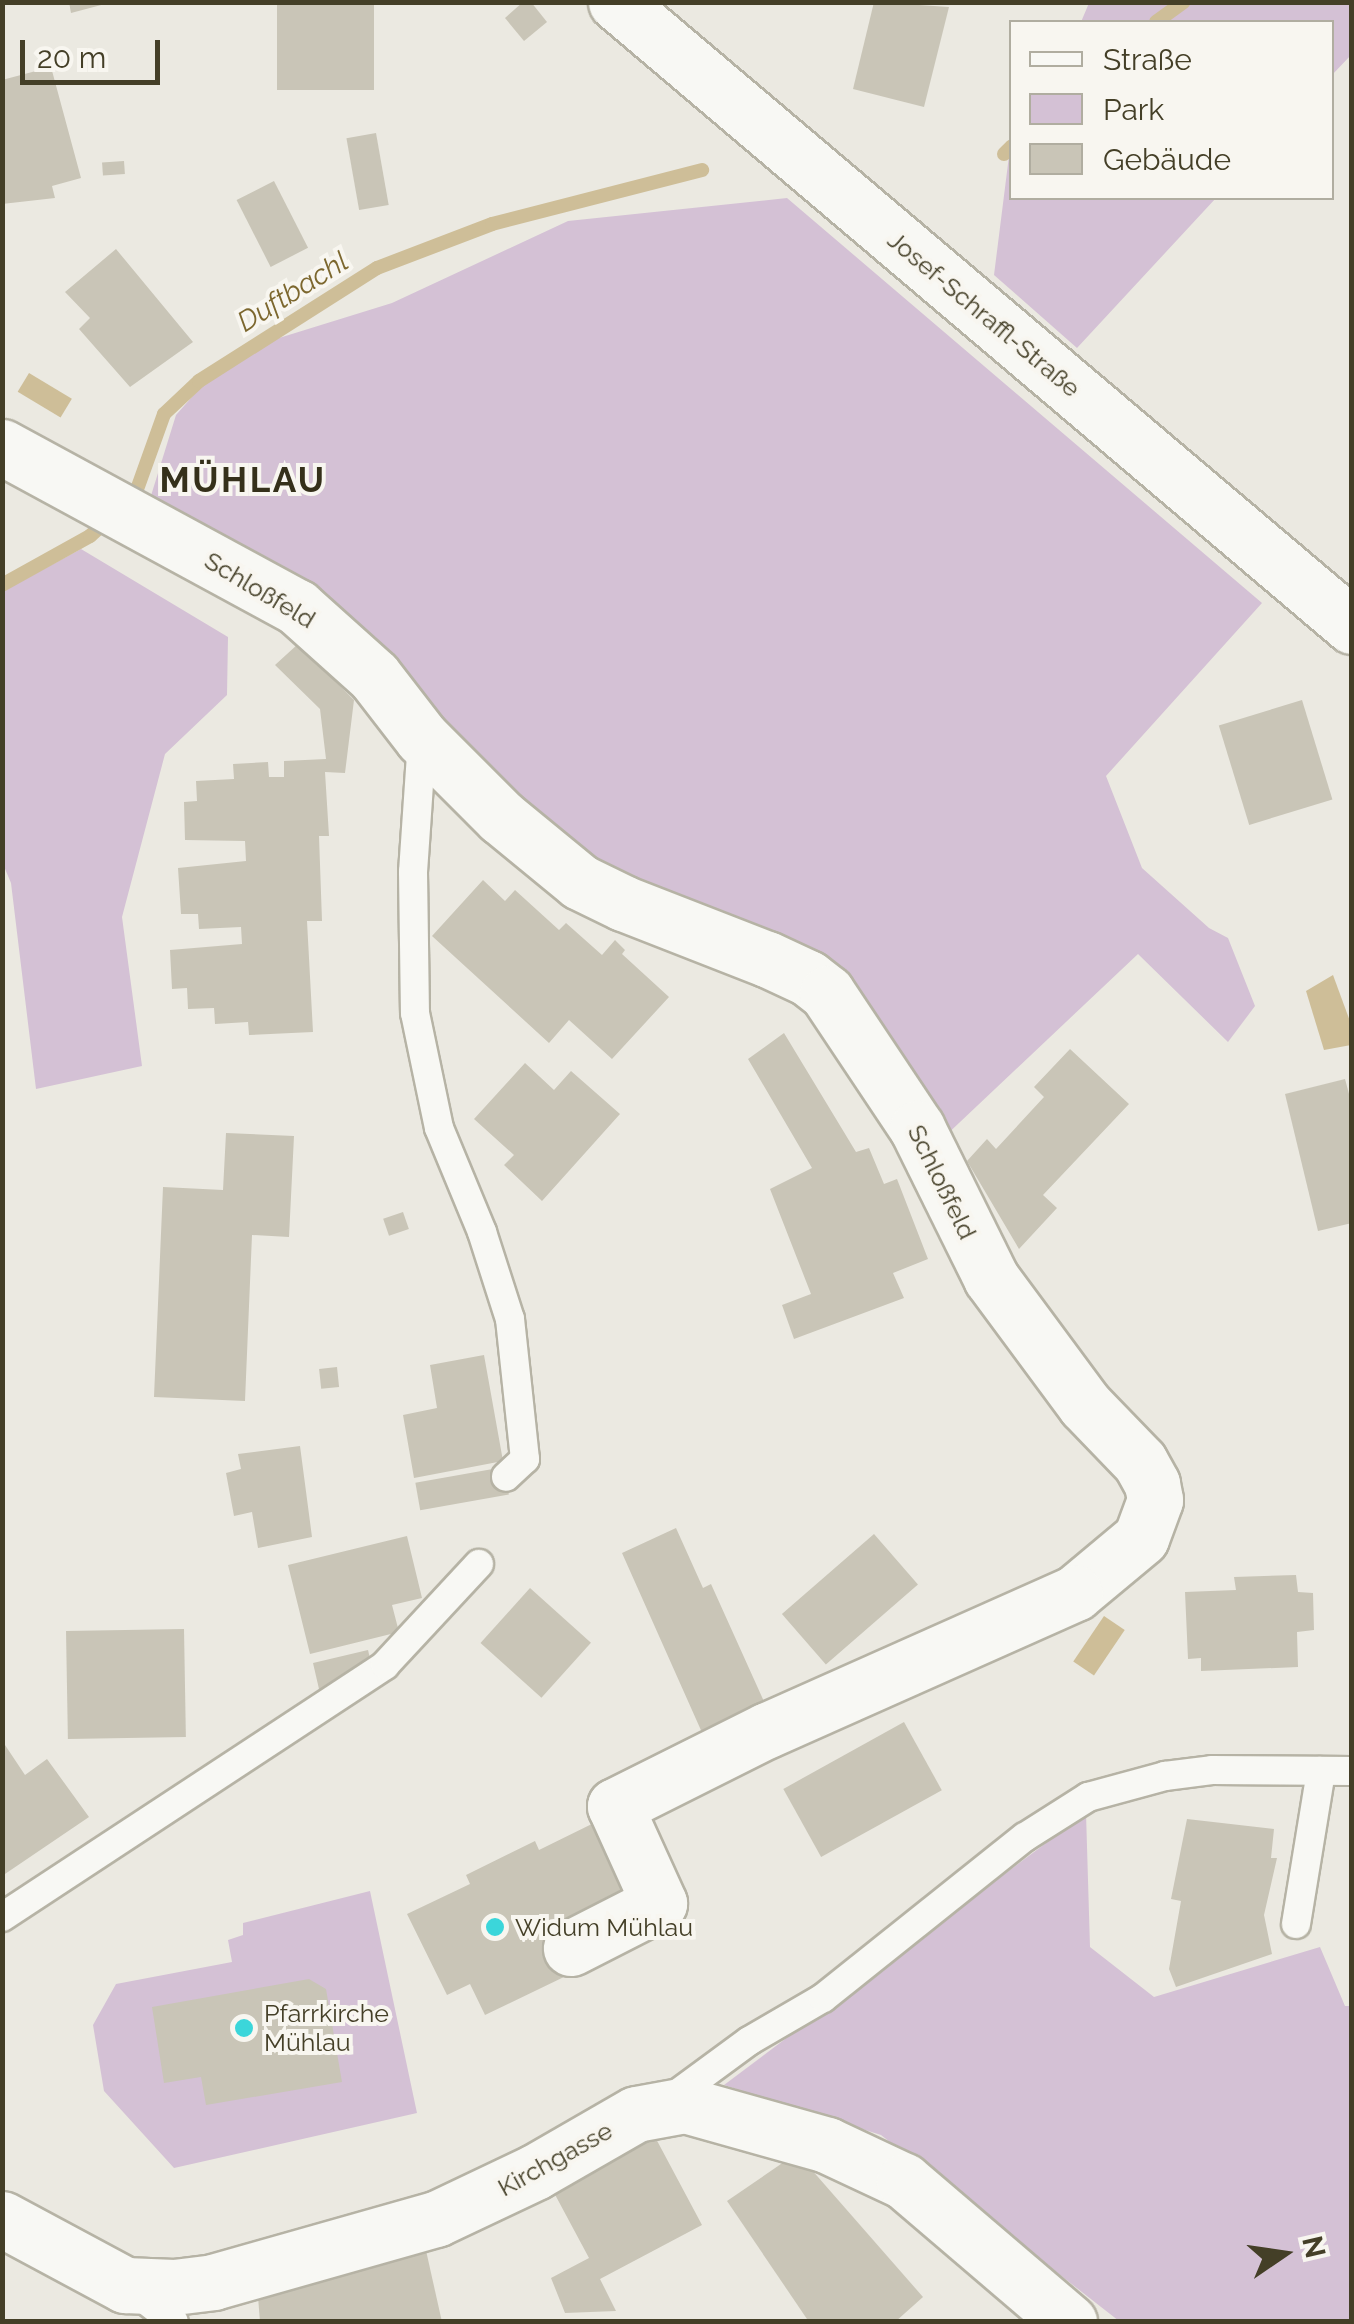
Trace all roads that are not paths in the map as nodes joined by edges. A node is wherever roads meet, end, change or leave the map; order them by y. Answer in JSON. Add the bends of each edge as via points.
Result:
{"nodes":[{"id":1,"x":616,"y":2,"type":"edge"},
{"id":2,"x":2,"y":447,"type":"edge"},
{"id":3,"x":1352,"y":626,"type":"edge"},
{"id":4,"x":422,"y":738,"type":"junction"},
{"id":5,"x":506,"y":1477,"type":"dead end"},
{"id":6,"x":479,"y":1564,"type":"dead end"},
{"id":7,"x":1321,"y":1771,"type":"junction"},
{"id":8,"x":1352,"y":1771,"type":"edge"},
{"id":9,"x":2,"y":1917,"type":"edge"},
{"id":10,"x":1296,"y":1924,"type":"dead end"},
{"id":11,"x":571,"y":1948,"type":"dead end"},
{"id":12,"x":658,"y":2107,"type":"junction"},
{"id":13,"x":2,"y":2219,"type":"edge"},
{"id":14,"x":125,"y":2285,"type":"junction"},
{"id":15,"x":174,"y":2322,"type":"edge"},
{"id":16,"x":1069,"y":2322,"type":"edge"}],
"edges":[{"from":1,"to":3,"type":"street","name":"Josef-Schraffl-Straße"},
{"from":2,"to":4,"type":"street","name":"Schloßfeld","via":[[297,607],[374,676]]},
{"from":4,"to":5,"type":"lane","via":[[413,872],[415,1012],[438,1128],[510,1319],[524,1460]]},
{"from":4,"to":11,"type":"street","name":"Schloßfeld","via":[[501,817],[580,882],[767,959],[826,993],[917,1128],[991,1278],[1085,1404],[1140,1462],[1155,1500],[1141,1538],[1076,1593],[766,1730],[615,1806],[659,1903]]},
{"from":6,"to":9,"type":"lane","via":[[386,1665]]},
{"from":7,"to":8,"type":"lane"},
{"from":7,"to":10,"type":"lane"},
{"from":7,"to":12,"type":"lane","via":[[1212,1770],[1088,1797],[1025,1837],[823,1998],[748,2041]]},
{"from":12,"to":14,"type":"street","name":"Kirchgasse","via":[[483,2199],[393,2234],[213,2282]]},
{"from":12,"to":16,"type":"street","name":"Kirchgasse","via":[[719,2112],[864,2159],[904,2181]]},
{"from":13,"to":14,"type":"street","name":"Kirchgasse"},
{"from":14,"to":15,"type":"lane"}]}
